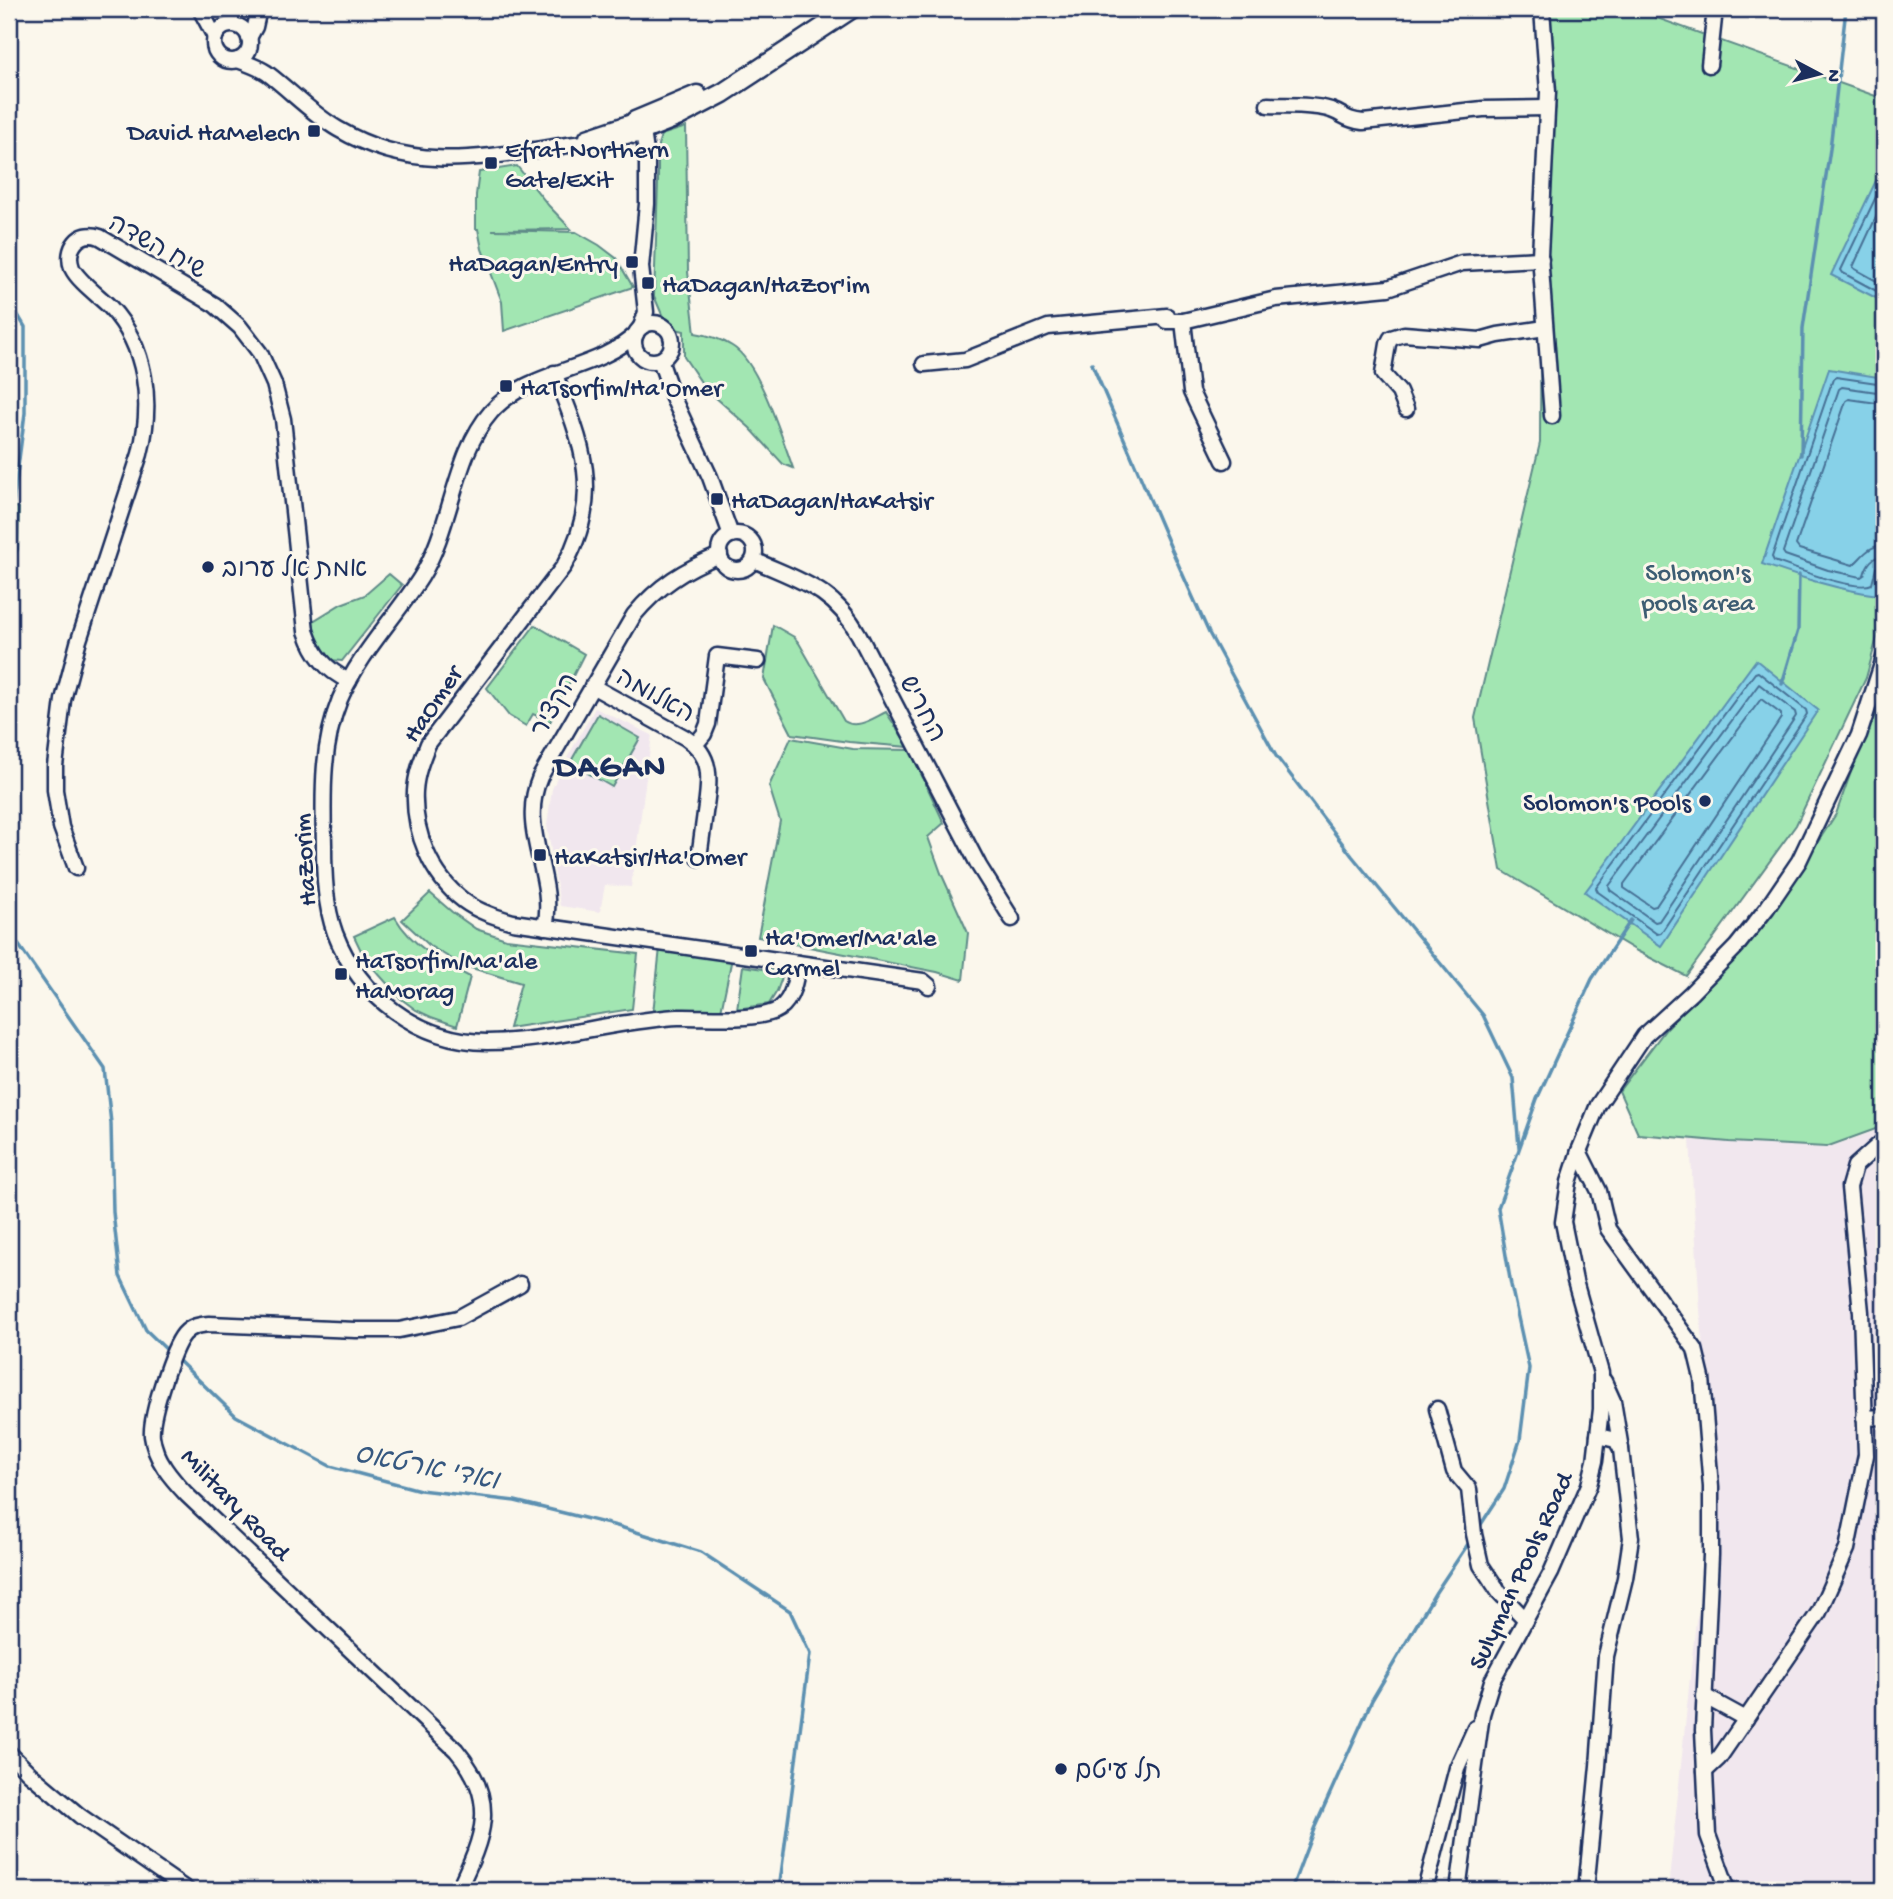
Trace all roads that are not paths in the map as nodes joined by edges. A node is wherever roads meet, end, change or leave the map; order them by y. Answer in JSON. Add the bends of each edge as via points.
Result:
{"nodes":[{"id":1,"x":200,"y":9,"type":"edge"},
{"id":2,"x":210,"y":9,"type":"edge"},
{"id":3,"x":259,"y":9,"type":"edge"},
{"id":4,"x":851,"y":9,"type":"edge"},
{"id":5,"x":1542,"y":9,"type":"edge"},
{"id":6,"x":1715,"y":9,"type":"edge"},
{"id":7,"x":233,"y":25,"type":"junction"},
{"id":8,"x":215,"y":37,"type":"junction"},
{"id":9,"x":250,"y":41,"type":"junction"},
{"id":10,"x":238,"y":60,"type":"junction"},
{"id":11,"x":1709,"y":65,"type":"dead end"},
{"id":12,"x":267,"y":74,"type":"junction"},
{"id":13,"x":1268,"y":105,"type":"dead end"},
{"id":14,"x":1547,"y":108,"type":"junction"},
{"id":15,"x":637,"y":129,"type":"junction"},
{"id":16,"x":1541,"y":259,"type":"junction"},
{"id":17,"x":645,"y":300,"type":"junction"},
{"id":18,"x":1183,"y":321,"type":"junction"},
{"id":19,"x":664,"y":326,"type":"junction"},
{"id":20,"x":1545,"y":328,"type":"junction"},
{"id":21,"x":638,"y":330,"type":"junction"},
{"id":22,"x":606,"y":353,"type":"junction"},
{"id":23,"x":642,"y":358,"type":"junction"},
{"id":24,"x":660,"y":360,"type":"junction"},
{"id":25,"x":924,"y":364,"type":"dead end"},
{"id":26,"x":554,"y":373,"type":"junction"},
{"id":27,"x":1406,"y":409,"type":"dead end"},
{"id":28,"x":1552,"y":416,"type":"dead end"},
{"id":29,"x":1224,"y":461,"type":"dead end"},
{"id":30,"x":731,"y":535,"type":"junction"},
{"id":31,"x":720,"y":555,"type":"junction"},
{"id":32,"x":754,"y":560,"type":"junction"},
{"id":33,"x":1884,"y":657,"type":"edge"},
{"id":34,"x":758,"y":662,"type":"dead end"},
{"id":35,"x":349,"y":681,"type":"junction"},
{"id":36,"x":592,"y":686,"type":"junction"},
{"id":37,"x":695,"y":745,"type":"junction"},
{"id":38,"x":699,"y":858,"type":"dead end"},
{"id":39,"x":76,"y":869,"type":"dead end"},
{"id":40,"x":1012,"y":919,"type":"dead end"},
{"id":41,"x":545,"y":927,"type":"junction"},
{"id":42,"x":798,"y":963,"type":"junction"},
{"id":43,"x":929,"y":985,"type":"dead end"},
{"id":44,"x":1884,"y":1140,"type":"edge"},
{"id":45,"x":1579,"y":1151,"type":"junction"},
{"id":46,"x":520,"y":1284,"type":"dead end"},
{"id":47,"x":1601,"y":1373,"type":"junction"},
{"id":48,"x":1437,"y":1409,"type":"dead end"},
{"id":49,"x":1884,"y":1416,"type":"edge"},
{"id":50,"x":1864,"y":1418,"type":"junction"},
{"id":51,"x":1598,"y":1436,"type":"junction"},
{"id":52,"x":1621,"y":1449,"type":"junction"},
{"id":53,"x":1525,"y":1619,"type":"junction"},
{"id":54,"x":1704,"y":1696,"type":"junction"},
{"id":55,"x":1482,"y":1714,"type":"junction"},
{"id":56,"x":1746,"y":1719,"type":"junction"},
{"id":57,"x":9,"y":1753,"type":"edge"},
{"id":58,"x":1705,"y":1771,"type":"junction"},
{"id":59,"x":187,"y":1890,"type":"edge"},
{"id":60,"x":458,"y":1890,"type":"edge"},
{"id":61,"x":1425,"y":1890,"type":"edge"},
{"id":62,"x":1458,"y":1890,"type":"edge"},
{"id":63,"x":1587,"y":1890,"type":"edge"},
{"id":64,"x":1728,"y":1890,"type":"edge"}],
"edges":[{"from":1,"to":8,"type":"street"},
{"from":2,"to":7,"type":"street"},
{"from":3,"to":7,"type":"street"},
{"from":3,"to":9,"type":"street"},
{"from":4,"to":15,"type":"main road","via":[[707,102]]},
{"from":5,"to":14,"type":"street"},
{"from":6,"to":11,"type":"street"},
{"from":7,"to":8,"type":"street"},
{"from":7,"to":9,"type":"street","via":[[244,30]]},
{"from":8,"to":10,"type":"street","via":[[218,54],[229,61]]},
{"from":9,"to":10,"type":"street","via":[[246,54]]},
{"from":9,"to":12,"type":"street"},
{"from":10,"to":12,"type":"street"},
{"from":12,"to":15,"type":"street","via":[[336,128],[397,153],[474,159]]},
{"from":13,"to":14,"type":"street","via":[[1310,106],[1363,122],[1483,109]]},
{"from":14,"to":16,"type":"street"},
{"from":15,"to":17,"type":"street","via":[[647,159],[641,267]]},
{"from":16,"to":18,"type":"street","via":[[1462,263],[1388,288],[1276,299]]},
{"from":16,"to":20,"type":"street"},
{"from":17,"to":19,"type":"street"},
{"from":17,"to":21,"type":"street","via":[[646,314]]},
{"from":18,"to":25,"type":"street","via":[[1167,321],[1167,316],[1048,327],[965,360]]},
{"from":18,"to":29,"type":"street","via":[[1191,392]]},
{"from":19,"to":21,"type":"street","via":[[652,323]]},
{"from":19,"to":24,"type":"street","via":[[672,344]]},
{"from":20,"to":27,"type":"street","via":[[1480,340],[1404,334],[1391,338],[1383,374]]},
{"from":20,"to":28,"type":"street"},
{"from":21,"to":22,"type":"street","name":"HaZorim"},
{"from":21,"to":23,"type":"street","via":[[634,346]]},
{"from":22,"to":23,"type":"street","via":[[622,351]]},
{"from":22,"to":26,"type":"street","name":"HaZorim"},
{"from":23,"to":24,"type":"street"},
{"from":24,"to":30,"type":"street"},
{"from":26,"to":35,"type":"street","name":"HaZorim","via":[[505,398],[480,427],[427,566]]},
{"from":26,"to":41,"type":"street","name":"HaOmer","via":[[585,466],[586,502],[579,535],[553,581],[428,744],[415,790],[422,839],[446,883],[464,901],[487,914]]},
{"from":30,"to":31,"type":"street","via":[[721,544]]},
{"from":30,"to":32,"type":"street","via":[[743,534],[752,541]]},
{"from":31,"to":32,"type":"street","via":[[725,565],[735,570]]},
{"from":31,"to":36,"type":"street","name":"הקציר","via":[[683,572],[651,596],[627,625]]},
{"from":32,"to":40,"type":"street","name":"החריש","via":[[821,591],[848,618],[979,866]]},
{"from":33,"to":45,"type":"street","name":"Sulyman Pools Road","via":[[1859,735],[1799,861],[1736,947],[1644,1036],[1598,1105]]},
{"from":34,"to":37,"type":"street","name":"האלומה","via":[[717,656],[708,724]]},
{"from":35,"to":39,"type":"street","name":"שיח השדה","via":[[323,664],[306,631],[283,419],[260,353],[215,304],[100,237],[81,237],[72,250],[73,270],[113,310],[133,341],[144,374],[147,407],[140,454],[65,693],[55,790],[61,827]]},
{"from":35,"to":42,"type":"street","name":"HaZorim","via":[[334,716],[324,768],[328,906],[347,959],[382,1002],[404,1018],[456,1039],[485,1042],[660,1019],[762,1016],[788,999]]},
{"from":36,"to":37,"type":"street","name":"האלומה"},
{"from":36,"to":41,"type":"street","name":"הקציר","via":[[534,794],[532,817],[547,900]]},
{"from":37,"to":38,"type":"street","name":"האלומה","via":[[709,776]]},
{"from":41,"to":42,"type":"street","name":"HaOmer"},
{"from":42,"to":43,"type":"street","name":"HaOmer"},
{"from":44,"to":50,"type":"street","via":[[1856,1166],[1849,1187],[1861,1312]]},
{"from":45,"to":47,"type":"street","name":"Sulyman Pools Road","via":[[1563,1222]]},
{"from":45,"to":54,"type":"street","via":[[1599,1191],[1608,1229],[1695,1349],[1702,1378],[1711,1487]]},
{"from":46,"to":60,"type":"street","name":"Military Road","via":[[458,1318],[399,1330],[192,1326],[183,1335],[160,1389],[152,1434],[167,1473],[187,1495],[470,1766],[479,1784],[483,1820]]},
{"from":47,"to":51,"type":"street","name":"Sulyman Pools Road"},
{"from":47,"to":52,"type":"street","via":[[1613,1401]]},
{"from":48,"to":53,"type":"street","via":[[1454,1471],[1469,1489],[1480,1565]]},
{"from":49,"to":50,"type":"street"},
{"from":50,"to":56,"type":"street","via":[[1866,1455],[1847,1549],[1819,1612]]},
{"from":51,"to":52,"type":"street","via":[[1616,1440]]},
{"from":51,"to":53,"type":"street","name":"Sulyman Pools Road","via":[[1589,1485],[1551,1573]]},
{"from":52,"to":63,"type":"street","via":[[1631,1538],[1605,1656]]},
{"from":53,"to":55,"type":"street","name":"Sulyman Pools Road","via":[[1492,1681]]},
{"from":54,"to":56,"type":"street"},
{"from":54,"to":58,"type":"street"},
{"from":55,"to":61,"type":"street","via":[[1457,1768]]},
{"from":55,"to":62,"type":"street","name":"Sulyman Pools Road"},
{"from":56,"to":58,"type":"street"},
{"from":57,"to":59,"type":"street","via":[[80,1816]]},
{"from":58,"to":64,"type":"street","via":[[1708,1835]]}]}
